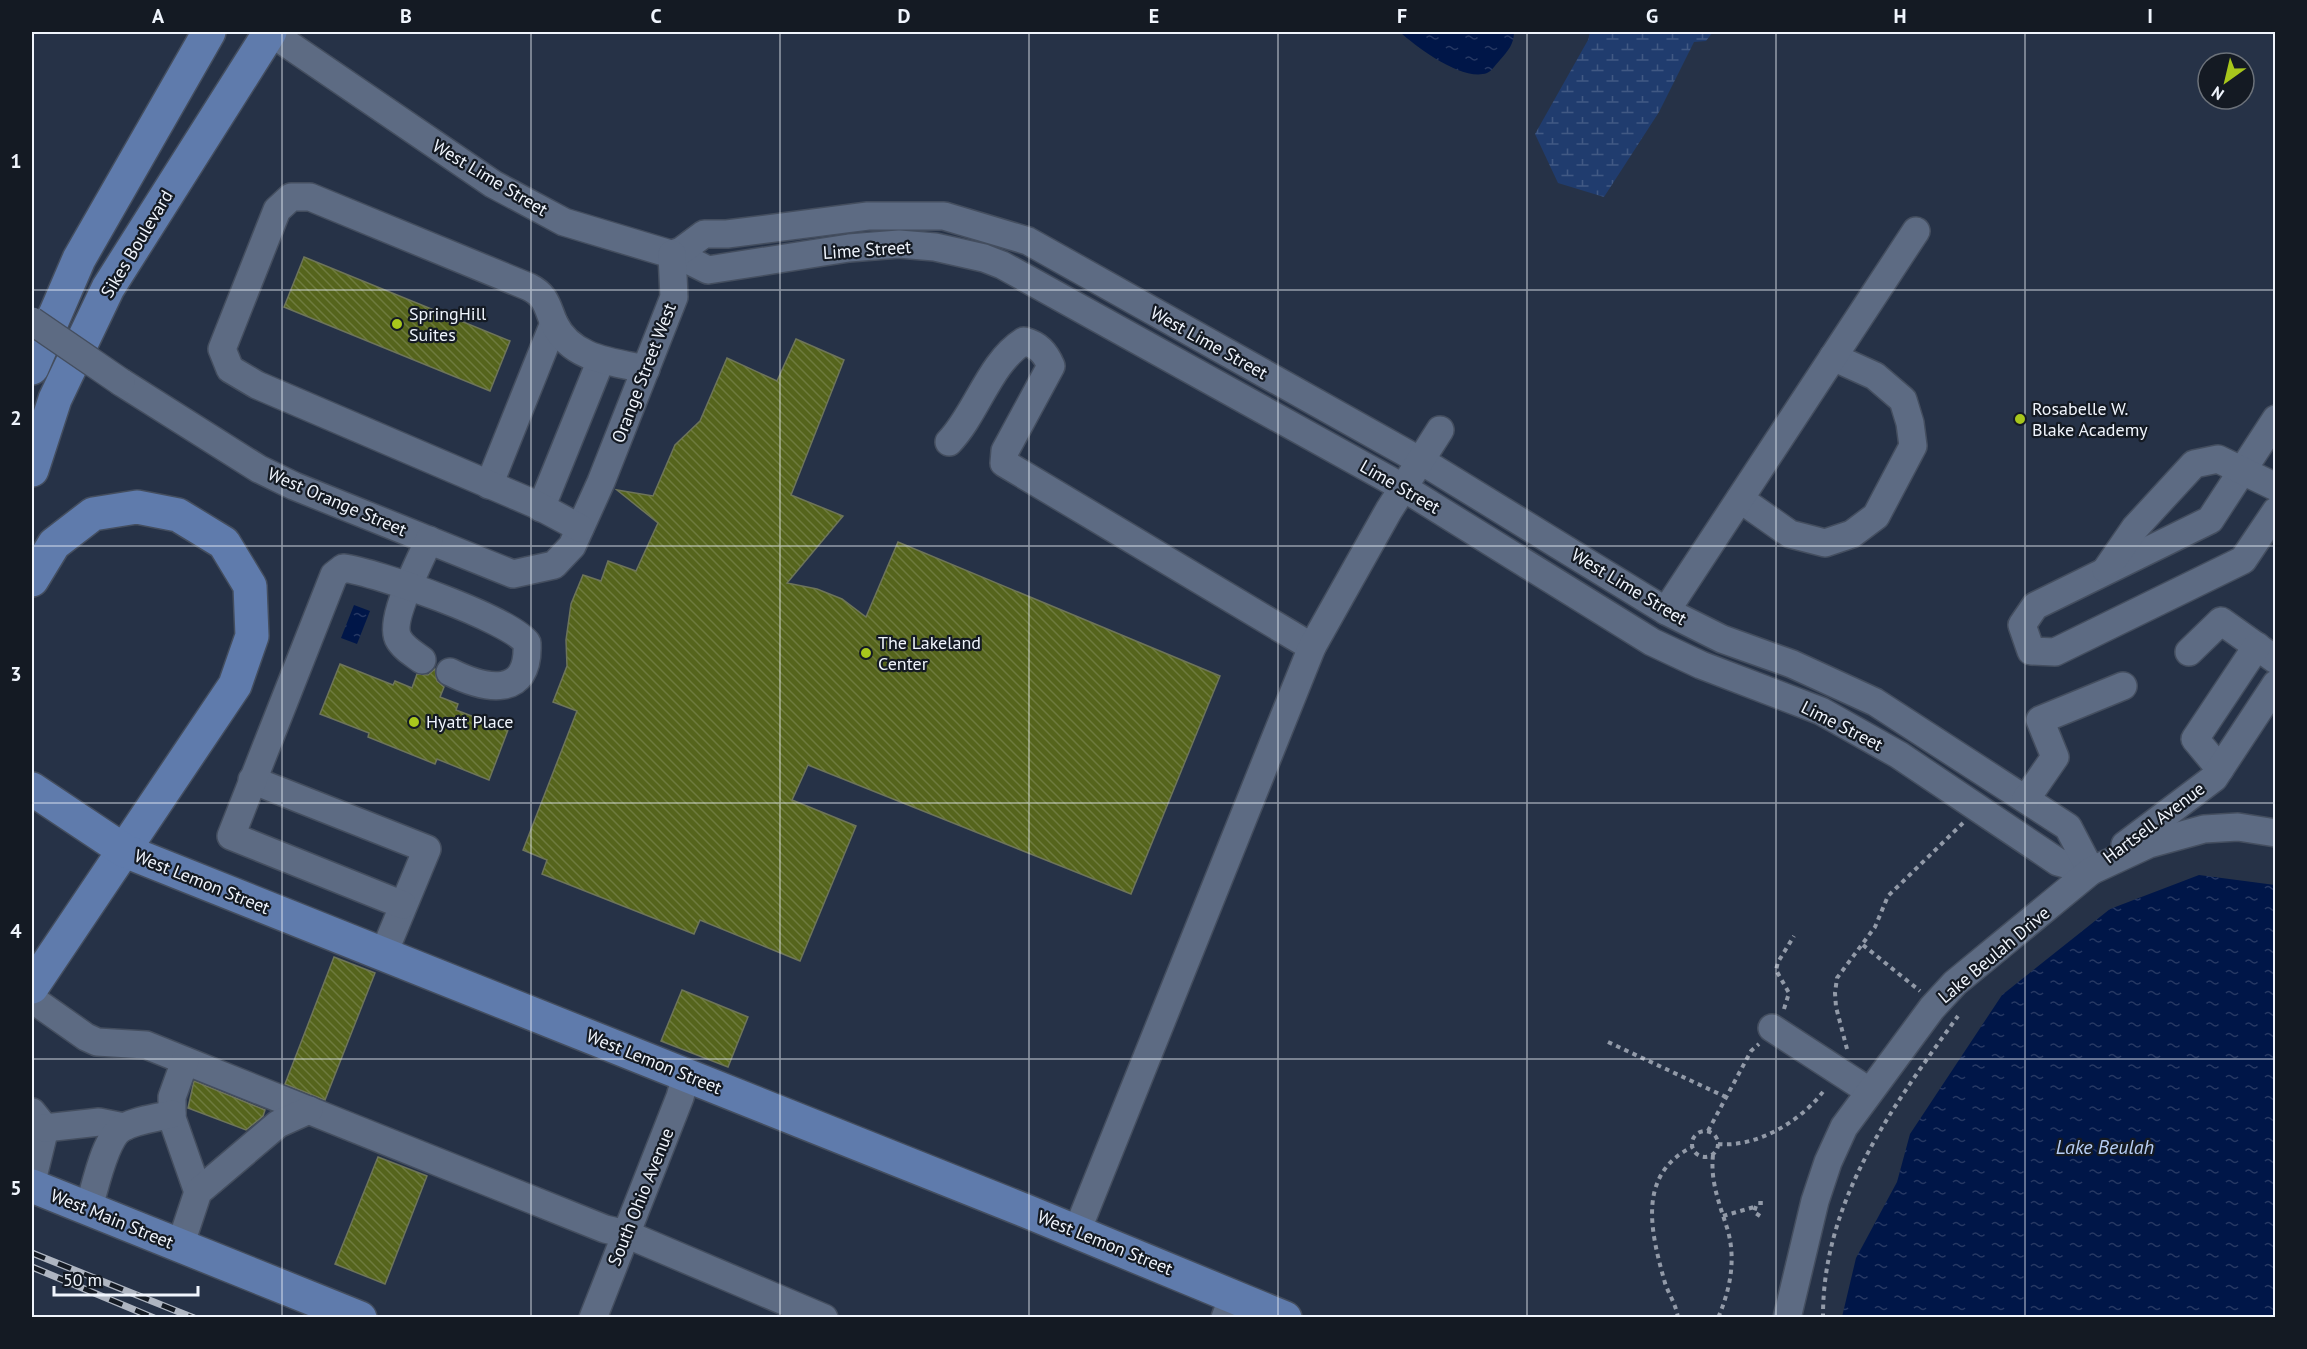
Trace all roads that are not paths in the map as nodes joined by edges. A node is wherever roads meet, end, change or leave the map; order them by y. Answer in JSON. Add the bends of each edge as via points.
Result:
{"nodes":[{"id":1,"x":209,"y":32,"type":"edge"},
{"id":2,"x":270,"y":32,"type":"edge"},
{"id":3,"x":1916,"y":231,"type":"dead end"},
{"id":4,"x":672,"y":254,"type":"junction"},
{"id":5,"x":32,"y":321,"type":"edge"},
{"id":6,"x":554,"y":323,"type":"junction"},
{"id":7,"x":1833,"y":357,"type":"junction"},
{"id":8,"x":601,"y":360,"type":"junction"},
{"id":9,"x":32,"y":368,"type":"edge"},
{"id":10,"x":646,"y":369,"type":"junction"},
{"id":11,"x":2276,"y":419,"type":"edge"},
{"id":12,"x":1440,"y":430,"type":"dead end"},
{"id":13,"x":949,"y":442,"type":"dead end"},
{"id":14,"x":2267,"y":449,"type":"edge"},
{"id":15,"x":612,"y":456,"type":"joint"},
{"id":16,"x":1420,"y":462,"type":"junction"},
{"id":17,"x":2242,"y":469,"type":"junction"},
{"id":18,"x":32,"y":470,"type":"edge"},
{"id":19,"x":489,"y":485,"type":"junction"},
{"id":20,"x":2276,"y":487,"type":"edge"},
{"id":21,"x":1404,"y":488,"type":"junction"},
{"id":22,"x":1740,"y":499,"type":"junction"},
{"id":23,"x":541,"y":508,"type":"junction"},
{"id":24,"x":2276,"y":511,"type":"edge"},
{"id":25,"x":580,"y":528,"type":"junction"},
{"id":26,"x":429,"y":540,"type":"junction"},
{"id":27,"x":2105,"y":572,"type":"junction"},
{"id":28,"x":32,"y":580,"type":"edge"},
{"id":29,"x":409,"y":589,"type":"junction"},
{"id":30,"x":1666,"y":611,"type":"junction"},
{"id":31,"x":1312,"y":647,"type":"junction"},
{"id":32,"x":2189,"y":652,"type":"dead end"},
{"id":33,"x":2266,"y":653,"type":"edge"},
{"id":34,"x":422,"y":660,"type":"dead end"},
{"id":35,"x":450,"y":672,"type":"dead end"},
{"id":36,"x":2276,"y":684,"type":"edge"},
{"id":37,"x":2123,"y":686,"type":"dead end"},
{"id":38,"x":2220,"y":769,"type":"junction"},
{"id":39,"x":252,"y":780,"type":"junction"},
{"id":40,"x":32,"y":789,"type":"edge"},
{"id":41,"x":2026,"y":799,"type":"junction"},
{"id":42,"x":2276,"y":833,"type":"edge"},
{"id":43,"x":125,"y":850,"type":"junction"},
{"id":44,"x":2091,"y":872,"type":"junction"},
{"id":45,"x":403,"y":905,"type":"junction"},
{"id":46,"x":383,"y":955,"type":"junction"},
{"id":47,"x":32,"y":987,"type":"edge"},
{"id":48,"x":32,"y":999,"type":"edge"},
{"id":49,"x":1772,"y":1028,"type":"dead end"},
{"id":50,"x":185,"y":1061,"type":"junction"},
{"id":51,"x":686,"y":1075,"type":"junction"},
{"id":52,"x":1869,"y":1091,"type":"junction"},
{"id":53,"x":309,"y":1110,"type":"junction"},
{"id":54,"x":172,"y":1114,"type":"junction"},
{"id":55,"x":38,"y":1120,"type":"edge"},
{"id":56,"x":124,"y":1127,"type":"junction"},
{"id":57,"x":32,"y":1181,"type":"edge"},
{"id":58,"x":32,"y":1186,"type":"edge"},
{"id":59,"x":198,"y":1192,"type":"junction"},
{"id":60,"x":88,"y":1209,"type":"junction"},
{"id":61,"x":1077,"y":1231,"type":"junction"},
{"id":62,"x":626,"y":1234,"type":"junction"},
{"id":63,"x":180,"y":1246,"type":"junction"},
{"id":64,"x":1229,"y":1307,"type":"edge"},
{"id":65,"x":360,"y":1317,"type":"edge"},
{"id":66,"x":593,"y":1317,"type":"edge"},
{"id":67,"x":824,"y":1317,"type":"edge"},
{"id":68,"x":1285,"y":1317,"type":"edge"},
{"id":69,"x":1787,"y":1317,"type":"edge"}],
"edges":[{"from":1,"to":9,"type":"main road","via":[[79,259]]},
{"from":2,"to":4,"type":"street","name":"West Lime Street","via":[[493,184],[564,222]]},
{"from":2,"to":18,"type":"main road","name":"Sikes Boulevard","via":[[108,288],[55,399]]},
{"from":3,"to":7,"type":"street"},
{"from":4,"to":10,"type":"street","name":"Orange Street West","via":[[674,297]]},
{"from":4,"to":16,"type":"street","name":"West Lime Street","via":[[704,234],[868,216],[944,216],[999,231],[1028,242]]},
{"from":4,"to":21,"type":"street","name":"Lime Street","via":[[708,270],[899,244],[984,258],[1093,314]]},
{"from":5,"to":26,"type":"street","name":"West Orange Street","bridge":true,"via":[[259,469]]},
{"from":6,"to":8,"type":"street","via":[[573,346]]},
{"from":6,"to":19,"type":"street"},
{"from":6,"to":19,"type":"street","via":[[547,300],[529,287],[310,197],[291,197],[277,210],[222,349],[230,369],[256,385]]},
{"from":7,"to":22,"type":"street"},
{"from":7,"to":22,"type":"street","via":[[1875,376],[1903,400],[1910,423],[1913,446],[1875,516],[1852,534],[1826,543],[1790,534]]},
{"from":8,"to":10,"type":"street"},
{"from":8,"to":23,"type":"street"},
{"from":10,"to":15,"type":"street","name":"Orange Street West"},
{"from":11,"to":14,"type":"street"},
{"from":12,"to":16,"type":"street"},
{"from":13,"to":31,"type":"street","via":[[963,427],[1009,350],[1024,341],[1036,345],[1051,366],[1005,451],[1004,463]]},
{"from":14,"to":17,"type":"street"},
{"from":15,"to":25,"type":"street","name":"West Orange Street"},
{"from":16,"to":21,"type":"street"},
{"from":16,"to":30,"type":"street","name":"West Lime Street"},
{"from":17,"to":20,"type":"street"},
{"from":17,"to":27,"type":"street","via":[[2210,520]]},
{"from":17,"to":27,"type":"street","via":[[2218,459],[2194,464],[2135,528]]},
{"from":19,"to":23,"type":"street"},
{"from":21,"to":31,"type":"street"},
{"from":21,"to":44,"type":"street","name":"Lime Street","via":[[1652,642],[1821,711],[1899,755],[2058,862]]},
{"from":22,"to":30,"type":"street"},
{"from":23,"to":25,"type":"street"},
{"from":24,"to":27,"type":"street","via":[[2243,560],[2055,652],[2031,651],[2022,625],[2035,606]]},
{"from":25,"to":26,"type":"street","name":"West Orange Street","via":[[572,546],[554,565],[513,574]]},
{"from":26,"to":29,"type":"street"},
{"from":28,"to":43,"type":"main road","via":[[54,544],[93,514],[137,507],[178,515],[224,543],[250,586],[252,636],[236,685]]},
{"from":29,"to":34,"type":"street","via":[[395,628],[404,647]]},
{"from":29,"to":35,"type":"street","via":[[502,624],[521,634],[527,643],[525,666],[505,686],[474,684]]},
{"from":29,"to":39,"type":"street","via":[[359,570],[344,568],[334,575]]},
{"from":30,"to":41,"type":"street","name":"West Lime Street","via":[[1722,639],[1792,664],[1875,702]]},
{"from":31,"to":61,"type":"street"},
{"from":32,"to":33,"type":"street","via":[[2221,621]]},
{"from":33,"to":38,"type":"street","via":[[2195,739]]},
{"from":36,"to":38,"type":"street","name":"Hartsell Avenue"},
{"from":37,"to":41,"type":"street","via":[[2040,720],[2055,757]]},
{"from":38,"to":44,"type":"street","name":"Hartsell Avenue","via":[[2214,778]]},
{"from":39,"to":45,"type":"street","via":[[231,836]]},
{"from":39,"to":45,"type":"street","via":[[427,849]]},
{"from":40,"to":43,"type":"main road","name":"West Lemon Street"},
{"from":41,"to":44,"type":"street","name":"West Lime Street","via":[[2068,827]]},
{"from":42,"to":44,"type":"street","name":"Lake Beulah Drive","via":[[2238,827],[2204,829],[2149,844]]},
{"from":43,"to":46,"type":"main road","name":"West Lemon Street"},
{"from":43,"to":47,"type":"main road"},
{"from":44,"to":52,"type":"street","name":"Lake Beulah Drive","via":[[1955,982]]},
{"from":45,"to":46,"type":"street"},
{"from":46,"to":51,"type":"main road","name":"West Lemon Street"},
{"from":48,"to":50,"type":"street","via":[[97,1042],[146,1045]]},
{"from":49,"to":52,"type":"street"},
{"from":50,"to":53,"type":"street"},
{"from":50,"to":54,"type":"street","via":[[172,1097]]},
{"from":51,"to":61,"type":"main road","name":"West Lemon Street"},
{"from":51,"to":62,"type":"street","name":"South Ohio Avenue"},
{"from":52,"to":69,"type":"street","name":"Lake Beulah Drive","via":[[1844,1127],[1828,1162]]},
{"from":53,"to":59,"type":"street","via":[[278,1124]]},
{"from":53,"to":62,"type":"street"},
{"from":54,"to":56,"type":"street"},
{"from":54,"to":59,"type":"street"},
{"from":55,"to":56,"type":"street"},
{"from":55,"to":57,"type":"street"},
{"from":56,"to":60,"type":"street","via":[[108,1145]]},
{"from":58,"to":60,"type":"main road","name":"West Main Street"},
{"from":59,"to":63,"type":"street"},
{"from":60,"to":63,"type":"main road","name":"West Main Street"},
{"from":61,"to":64,"type":"main road","name":"West Lemon Street"},
{"from":62,"to":66,"type":"street","name":"South Ohio Avenue"},
{"from":62,"to":67,"type":"street"},
{"from":63,"to":65,"type":"main road","name":"West Main Street"},
{"from":64,"to":68,"type":"main road","name":"West Lemon Street"}]}
